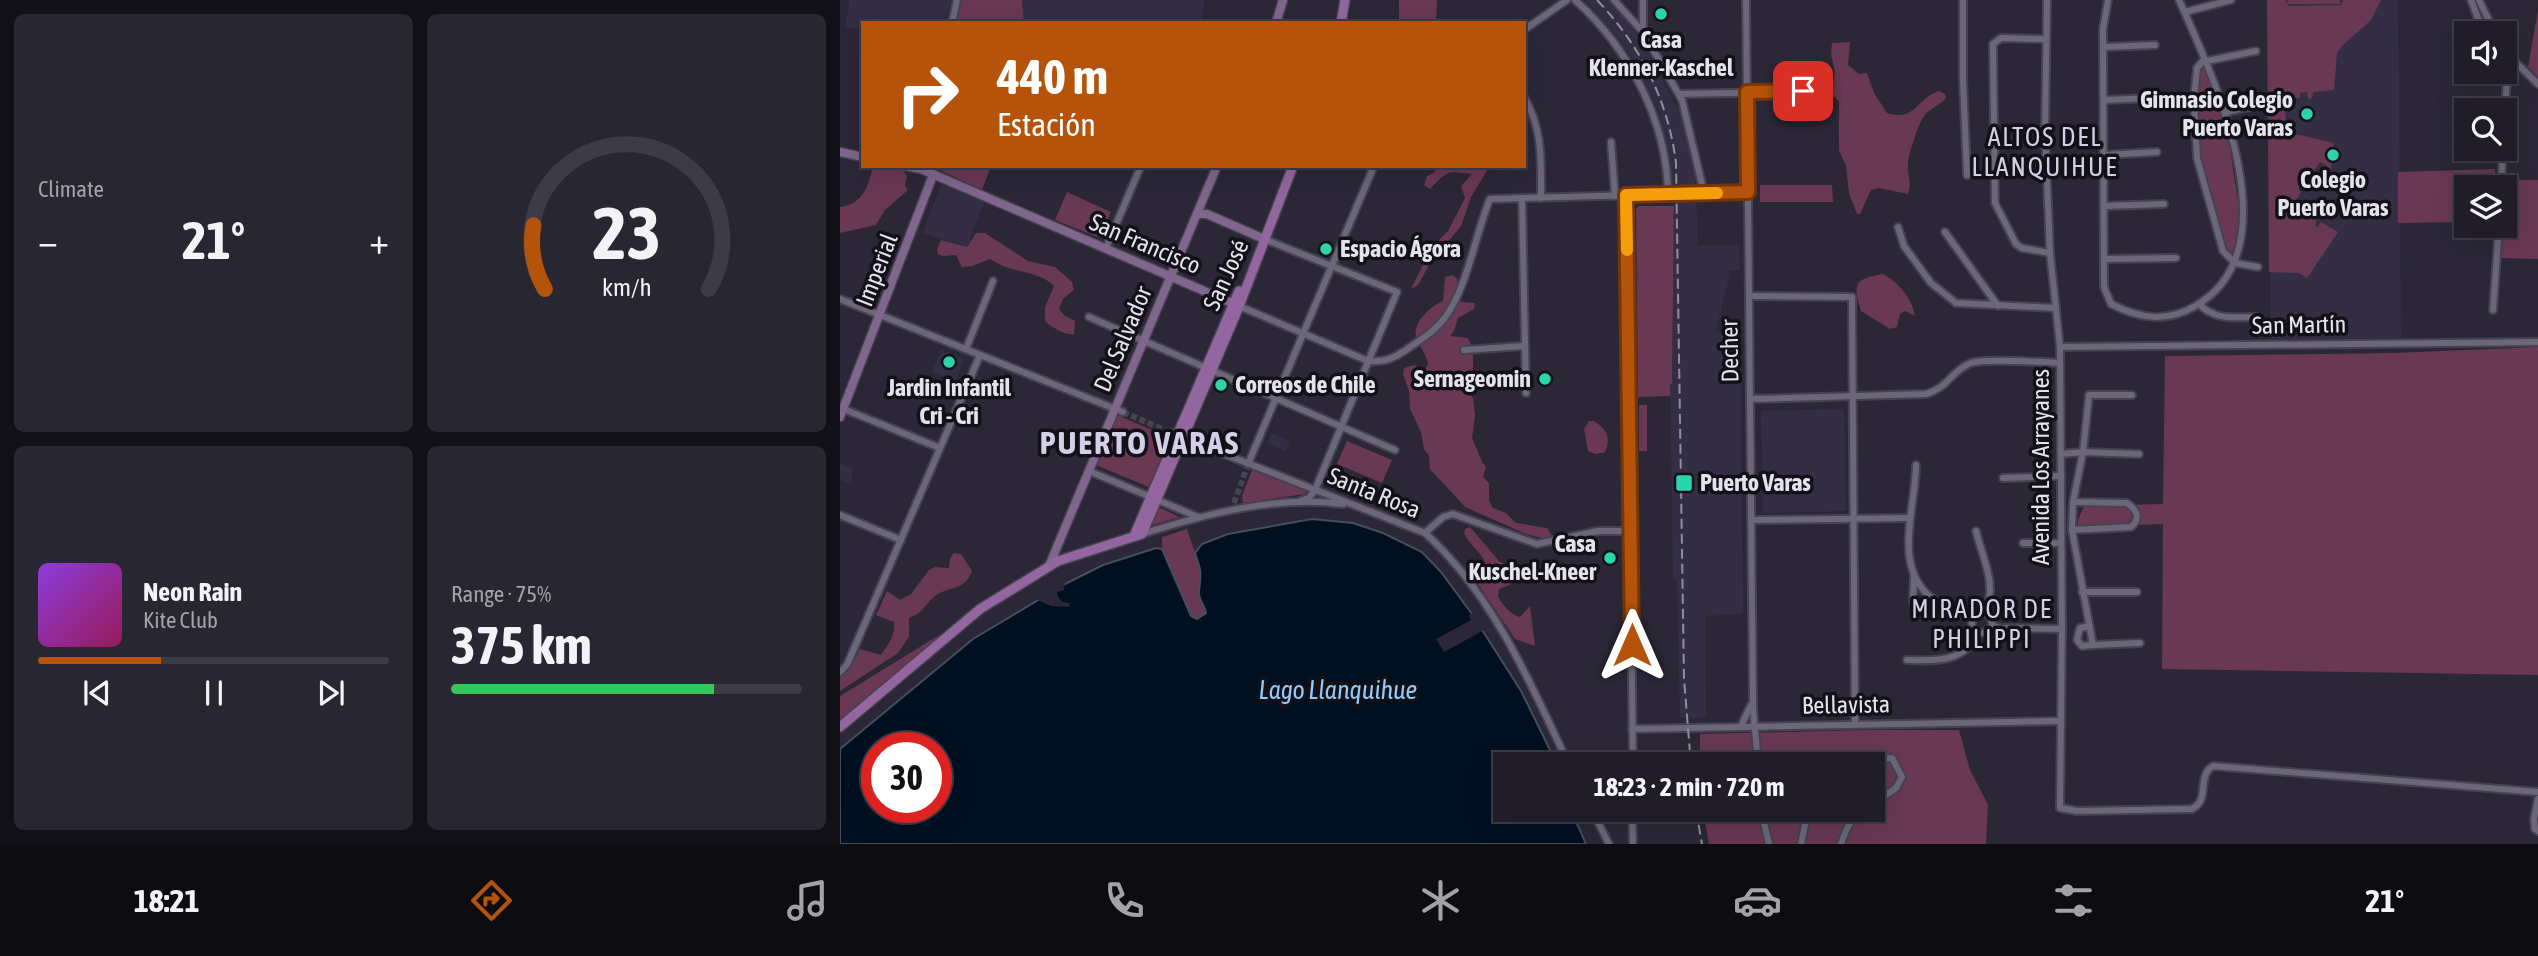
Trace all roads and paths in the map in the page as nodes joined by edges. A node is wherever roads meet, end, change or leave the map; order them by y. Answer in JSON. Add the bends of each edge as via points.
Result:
{"nodes":[{"id":1,"x":957,"y":0,"type":"edge"},
{"id":2,"x":1283,"y":0,"type":"edge"},
{"id":3,"x":1345,"y":0,"type":"edge"},
{"id":4,"x":1567,"y":0,"type":"edge"},
{"id":5,"x":1575,"y":0,"type":"edge"},
{"id":6,"x":1614,"y":0,"type":"edge"},
{"id":7,"x":1643,"y":0,"type":"edge"},
{"id":8,"x":1746,"y":0,"type":"edge"},
{"id":9,"x":1964,"y":0,"type":"edge"},
{"id":10,"x":2047,"y":0,"type":"edge"},
{"id":11,"x":2108,"y":0,"type":"edge"},
{"id":12,"x":2179,"y":0,"type":"edge"},
{"id":13,"x":2231,"y":0,"type":"edge"},
{"id":14,"x":2471,"y":0,"type":"edge"},
{"id":15,"x":2479,"y":0,"type":"edge"},
{"id":16,"x":2185,"y":12,"type":"junction"},
{"id":17,"x":952,"y":21,"type":"edge"},
{"id":18,"x":1277,"y":21,"type":"edge"},
{"id":19,"x":1341,"y":21,"type":"edge"},
{"id":20,"x":2479,"y":21,"type":"edge"},
{"id":21,"x":2489,"y":21,"type":"edge"},
{"id":22,"x":1526,"y":29,"type":"edge"},
{"id":23,"x":1643,"y":32,"type":"junction"},
{"id":24,"x":2045,"y":39,"type":"junction"},
{"id":25,"x":2155,"y":45,"type":"dead end"},
{"id":26,"x":2104,"y":47,"type":"junction"},
{"id":27,"x":2256,"y":51,"type":"dead end"},
{"id":28,"x":2206,"y":61,"type":"junction"},
{"id":29,"x":2517,"y":63,"type":"edge"},
{"id":30,"x":2538,"y":84,"type":"edge"},
{"id":31,"x":1825,"y":91,"type":"dead end"},
{"id":32,"x":1747,"y":92,"type":"junction"},
{"id":33,"x":1679,"y":94,"type":"junction"},
{"id":34,"x":2153,"y":98,"type":"dead end"},
{"id":35,"x":2104,"y":100,"type":"junction"},
{"id":36,"x":1526,"y":101,"type":"edge"},
{"id":37,"x":2257,"y":104,"type":"dead end"},
{"id":38,"x":2226,"y":112,"type":"junction"},
{"id":39,"x":1611,"y":142,"type":"dead end"},
{"id":40,"x":840,"y":152,"type":"edge"},
{"id":41,"x":2157,"y":152,"type":"dead end"},
{"id":42,"x":2104,"y":155,"type":"junction"},
{"id":43,"x":861,"y":157,"type":"edge"},
{"id":44,"x":921,"y":168,"type":"edge"},
{"id":45,"x":1140,"y":168,"type":"edge"},
{"id":46,"x":1216,"y":168,"type":"edge"},
{"id":47,"x":1292,"y":168,"type":"edge"},
{"id":48,"x":1373,"y":168,"type":"edge"},
{"id":49,"x":933,"y":175,"type":"junction"},
{"id":50,"x":1967,"y":175,"type":"dead end"},
{"id":51,"x":1748,"y":192,"type":"junction"},
{"id":52,"x":1668,"y":194,"type":"junction"},
{"id":53,"x":1704,"y":194,"type":"junction"},
{"id":54,"x":1626,"y":195,"type":"junction"},
{"id":55,"x":1615,"y":196,"type":"junction"},
{"id":56,"x":1522,"y":198,"type":"junction"},
{"id":57,"x":1541,"y":198,"type":"junction"},
{"id":58,"x":1203,"y":200,"type":"junction"},
{"id":59,"x":2164,"y":204,"type":"dead end"},
{"id":60,"x":2104,"y":206,"type":"junction"},
{"id":61,"x":1197,"y":214,"type":"junction"},
{"id":62,"x":1211,"y":216,"type":"junction"},
{"id":63,"x":1898,"y":226,"type":"dead end"},
{"id":64,"x":1945,"y":232,"type":"dead end"},
{"id":65,"x":2498,"y":238,"type":"edge"},
{"id":66,"x":1264,"y":239,"type":"junction"},
{"id":67,"x":1105,"y":248,"type":"junction"},
{"id":68,"x":2050,"y":253,"type":"junction"},
{"id":69,"x":2176,"y":258,"type":"dead end"},
{"id":70,"x":2104,"y":259,"type":"junction"},
{"id":71,"x":2235,"y":263,"type":"junction"},
{"id":72,"x":1332,"y":265,"type":"junction"},
{"id":73,"x":2258,"y":267,"type":"dead end"},
{"id":74,"x":1171,"y":276,"type":"junction"},
{"id":75,"x":993,"y":281,"type":"dead end"},
{"id":76,"x":1749,"y":296,"type":"junction"},
{"id":77,"x":840,"y":299,"type":"edge"},
{"id":78,"x":2199,"y":304,"type":"junction"},
{"id":79,"x":1236,"y":305,"type":"junction"},
{"id":80,"x":1998,"y":306,"type":"junction"},
{"id":81,"x":2056,"y":308,"type":"junction"},
{"id":82,"x":2493,"y":310,"type":"dead end"},
{"id":83,"x":880,"y":315,"type":"junction"},
{"id":84,"x":1089,"y":317,"type":"dead end"},
{"id":85,"x":2256,"y":317,"type":"dead end"},
{"id":86,"x":1304,"y":334,"type":"junction"},
{"id":87,"x":1143,"y":341,"type":"junction"},
{"id":88,"x":2538,"y":342,"type":"edge"},
{"id":89,"x":1524,"y":346,"type":"junction"},
{"id":90,"x":2060,"y":347,"type":"junction"},
{"id":91,"x":966,"y":349,"type":"junction"},
{"id":92,"x":1464,"y":350,"type":"dead end"},
{"id":93,"x":979,"y":355,"type":"junction"},
{"id":94,"x":1368,"y":361,"type":"junction"},
{"id":95,"x":2060,"y":363,"type":"junction"},
{"id":96,"x":1208,"y":370,"type":"junction"},
{"id":97,"x":1526,"y":393,"type":"dead end"},
{"id":98,"x":1853,"y":396,"type":"junction"},
{"id":99,"x":2132,"y":396,"type":"dead end"},
{"id":100,"x":1750,"y":399,"type":"junction"},
{"id":101,"x":1276,"y":400,"type":"junction"},
{"id":102,"x":1119,"y":410,"type":"junction"},
{"id":103,"x":841,"y":411,"type":"edge"},
{"id":104,"x":1341,"y":427,"type":"junction"},
{"id":105,"x":1177,"y":435,"type":"junction"},
{"id":106,"x":940,"y":448,"type":"junction"},
{"id":107,"x":1395,"y":450,"type":"dead end"},
{"id":108,"x":2083,"y":452,"type":"junction"},
{"id":109,"x":2061,"y":454,"type":"junction"},
{"id":110,"x":2139,"y":454,"type":"dead end"},
{"id":111,"x":1916,"y":465,"type":"dead end"},
{"id":112,"x":1248,"y":466,"type":"junction"},
{"id":113,"x":1089,"y":471,"type":"junction"},
{"id":114,"x":2061,"y":476,"type":"junction"},
{"id":115,"x":2003,"y":478,"type":"dead end"},
{"id":116,"x":1315,"y":490,"type":"junction"},
{"id":117,"x":1154,"y":498,"type":"junction"},
{"id":118,"x":1300,"y":501,"type":"junction"},
{"id":119,"x":2073,"y":502,"type":"junction"},
{"id":120,"x":1355,"y":506,"type":"junction"},
{"id":121,"x":840,"y":515,"type":"edge"},
{"id":122,"x":1200,"y":517,"type":"junction"},
{"id":123,"x":1909,"y":518,"type":"junction"},
{"id":124,"x":1853,"y":519,"type":"junction"},
{"id":125,"x":1751,"y":520,"type":"junction"},
{"id":126,"x":2072,"y":530,"type":"junction"},
{"id":127,"x":1631,"y":531,"type":"junction"},
{"id":128,"x":1976,"y":531,"type":"dead end"},
{"id":129,"x":1425,"y":533,"type":"junction"},
{"id":130,"x":1138,"y":535,"type":"junction"},
{"id":131,"x":901,"y":540,"type":"junction"},
{"id":132,"x":2023,"y":543,"type":"dead end"},
{"id":133,"x":2061,"y":543,"type":"junction"},
{"id":134,"x":1049,"y":566,"type":"junction"},
{"id":135,"x":1914,"y":574,"type":"junction"},
{"id":136,"x":2082,"y":592,"type":"junction"},
{"id":137,"x":2137,"y":592,"type":"dead end"},
{"id":138,"x":1940,"y":603,"type":"junction"},
{"id":139,"x":1984,"y":613,"type":"junction"},
{"id":140,"x":1973,"y":619,"type":"junction"},
{"id":141,"x":1992,"y":625,"type":"junction"},
{"id":142,"x":2089,"y":626,"type":"junction"},
{"id":143,"x":2062,"y":629,"type":"junction"},
{"id":144,"x":1979,"y":632,"type":"junction"},
{"id":145,"x":2140,"y":643,"type":"dead end"},
{"id":146,"x":2092,"y":645,"type":"junction"},
{"id":147,"x":1907,"y":660,"type":"dead end"},
{"id":148,"x":840,"y":671,"type":"edge"},
{"id":149,"x":1753,"y":702,"type":"junction"},
{"id":150,"x":2061,"y":721,"type":"junction"},
{"id":151,"x":1855,"y":724,"type":"junction"},
{"id":152,"x":1741,"y":726,"type":"junction"},
{"id":153,"x":1754,"y":726,"type":"junction"},
{"id":154,"x":840,"y":727,"type":"edge"},
{"id":155,"x":1632,"y":729,"type":"junction"},
{"id":156,"x":1564,"y":752,"type":"edge"},
{"id":157,"x":1633,"y":752,"type":"edge"},
{"id":158,"x":1758,"y":752,"type":"edge"},
{"id":159,"x":1885,"y":758,"type":"edge"},
{"id":160,"x":2538,"y":792,"type":"edge"},
{"id":161,"x":1885,"y":796,"type":"edge"},
{"id":162,"x":2538,"y":799,"type":"edge"},
{"id":163,"x":1598,"y":822,"type":"edge"},
{"id":164,"x":1632,"y":822,"type":"edge"},
{"id":165,"x":1764,"y":822,"type":"edge"},
{"id":166,"x":1806,"y":822,"type":"edge"},
{"id":167,"x":1850,"y":822,"type":"edge"},
{"id":168,"x":2538,"y":831,"type":"edge"},
{"id":169,"x":1609,"y":844,"type":"edge"},
{"id":170,"x":1633,"y":844,"type":"edge"},
{"id":171,"x":1769,"y":844,"type":"edge"},
{"id":172,"x":1801,"y":844,"type":"edge"},
{"id":173,"x":1841,"y":844,"type":"edge"}],
"edges":[{"from":1,"to":17,"type":"street"},
{"from":2,"to":18,"type":"main road"},
{"from":3,"to":19,"type":"main road"},
{"from":4,"to":22,"type":"street"},
{"from":5,"to":52,"type":"street","via":[[1607,35],[1650,105],[1665,153]]},
{"from":6,"to":23,"type":"street"},
{"from":7,"to":23,"type":"street"},
{"from":8,"to":32,"type":"street","name":"Decher"},
{"from":9,"to":50,"type":"street"},
{"from":10,"to":24,"type":"street","name":"Avenida Los Arrayanes"},
{"from":11,"to":26,"type":"street"},
{"from":12,"to":16,"type":"street"},
{"from":13,"to":16,"type":"street"},
{"from":14,"to":20,"type":"street"},
{"from":15,"to":21,"type":"street"},
{"from":16,"to":28,"type":"street"},
{"from":23,"to":33,"type":"street"},
{"from":24,"to":68,"type":"street","name":"Avenida Los Arrayanes"},
{"from":24,"to":68,"type":"street","via":[[2001,38],[1993,44],[1995,203],[2016,244]]},
{"from":25,"to":26,"type":"street"},
{"from":26,"to":35,"type":"street"},
{"from":27,"to":28,"type":"street"},
{"from":28,"to":38,"type":"street"},
{"from":28,"to":71,"type":"street","via":[[2197,68],[2194,99],[2197,158],[2222,251]]},
{"from":29,"to":30,"type":"street"},
{"from":31,"to":32,"type":"street"},
{"from":32,"to":33,"type":"street"},
{"from":32,"to":51,"type":"street","name":"Decher"},
{"from":33,"to":53,"type":"street"},
{"from":34,"to":35,"type":"street"},
{"from":35,"to":42,"type":"street"},
{"from":36,"to":57,"type":"street","via":[[1539,132]]},
{"from":37,"to":38,"type":"street"},
{"from":38,"to":71,"type":"street","via":[[2242,204]]},
{"from":39,"to":55,"type":"street"},
{"from":40,"to":43,"type":"main road"},
{"from":41,"to":42,"type":"street"},
{"from":42,"to":60,"type":"street"},
{"from":44,"to":49,"type":"main road","name":"San Francisco"},
{"from":45,"to":67,"type":"street"},
{"from":46,"to":58,"type":"main road","name":"Del Salvador"},
{"from":47,"to":66,"type":"main road","name":"San José"},
{"from":48,"to":72,"type":"street"},
{"from":49,"to":67,"type":"main road","name":"San Francisco"},
{"from":49,"to":83,"type":"main road","name":"Imperial"},
{"from":51,"to":53,"type":"street"},
{"from":51,"to":76,"type":"street","name":"Decher"},
{"from":52,"to":53,"type":"street"},
{"from":52,"to":54,"type":"street"},
{"from":54,"to":55,"type":"street"},
{"from":54,"to":127,"type":"street"},
{"from":55,"to":57,"type":"street"},
{"from":56,"to":57,"type":"street"},
{"from":56,"to":89,"type":"street"},
{"from":56,"to":94,"type":"street","via":[[1490,199],[1456,298],[1441,322],[1395,358]]},
{"from":58,"to":61,"type":"main road","name":"Del Salvador"},
{"from":58,"to":62,"type":"main road"},
{"from":59,"to":60,"type":"street"},
{"from":60,"to":70,"type":"street"},
{"from":61,"to":62,"type":"main road"},
{"from":61,"to":74,"type":"main road","name":"Del Salvador"},
{"from":62,"to":66,"type":"main road"},
{"from":63,"to":80,"type":"street","via":[[1904,246],[1931,283],[1956,303]]},
{"from":64,"to":80,"type":"street"},
{"from":65,"to":82,"type":"street"},
{"from":66,"to":72,"type":"street"},
{"from":66,"to":79,"type":"main road","name":"San José"},
{"from":67,"to":74,"type":"main road","name":"San Francisco"},
{"from":68,"to":81,"type":"street","name":"Avenida Los Arrayanes"},
{"from":69,"to":70,"type":"street"},
{"from":70,"to":78,"type":"street","via":[[2104,287],[2111,304],[2136,315],[2159,318]]},
{"from":71,"to":73,"type":"street"},
{"from":71,"to":78,"type":"street","via":[[2223,283]]},
{"from":72,"to":86,"type":"street"},
{"from":72,"to":94,"type":"street","via":[[1397,292]]},
{"from":74,"to":79,"type":"main road","name":"San Francisco"},
{"from":74,"to":87,"type":"main road","name":"Del Salvador"},
{"from":75,"to":91,"type":"street"},
{"from":76,"to":98,"type":"street","via":[[1852,297]]},
{"from":76,"to":100,"type":"street","name":"Decher"},
{"from":77,"to":83,"type":"street"},
{"from":78,"to":85,"type":"street","via":[[2220,318]]},
{"from":79,"to":86,"type":"street","name":"San Francisco"},
{"from":79,"to":96,"type":"main road","name":"San José"},
{"from":80,"to":81,"type":"street"},
{"from":81,"to":90,"type":"street","name":"Avenida Los Arrayanes"},
{"from":83,"to":91,"type":"street"},
{"from":83,"to":103,"type":"main road","name":"Imperial"},
{"from":84,"to":87,"type":"street"},
{"from":86,"to":94,"type":"street","name":"San Francisco"},
{"from":86,"to":101,"type":"street"},
{"from":87,"to":96,"type":"street"},
{"from":87,"to":102,"type":"main road","name":"Del Salvador"},
{"from":88,"to":90,"type":"street","name":"San Martín"},
{"from":89,"to":92,"type":"street"},
{"from":89,"to":97,"type":"street"},
{"from":90,"to":95,"type":"street","name":"Avenida Los Arrayanes"},
{"from":91,"to":93,"type":"street"},
{"from":93,"to":102,"type":"street"},
{"from":93,"to":106,"type":"street"},
{"from":94,"to":104,"type":"street"},
{"from":95,"to":98,"type":"street","via":[[1975,362],[1937,391]]},
{"from":95,"to":109,"type":"street","name":"Avenida Los Arrayanes"},
{"from":96,"to":101,"type":"street"},
{"from":96,"to":105,"type":"main road","name":"San José"},
{"from":98,"to":100,"type":"street"},
{"from":98,"to":124,"type":"street"},
{"from":99,"to":108,"type":"street","via":[[2089,395]]},
{"from":100,"to":125,"type":"street","name":"Decher"},
{"from":101,"to":104,"type":"street"},
{"from":101,"to":112,"type":"street"},
{"from":102,"to":113,"type":"main road","name":"Del Salvador"},
{"from":103,"to":106,"type":"street"},
{"from":104,"to":107,"type":"street"},
{"from":104,"to":116,"type":"street"},
{"from":105,"to":112,"type":"street","name":"Santa Rosa"},
{"from":105,"to":117,"type":"main road","name":"San José"},
{"from":106,"to":131,"type":"street"},
{"from":108,"to":109,"type":"street"},
{"from":108,"to":110,"type":"street"},
{"from":108,"to":119,"type":"street"},
{"from":109,"to":114,"type":"street","name":"Avenida Los Arrayanes"},
{"from":111,"to":123,"type":"street"},
{"from":112,"to":116,"type":"street","name":"Santa Rosa"},
{"from":113,"to":117,"type":"street"},
{"from":113,"to":134,"type":"main road","name":"Del Salvador"},
{"from":114,"to":115,"type":"street"},
{"from":114,"to":133,"type":"street","name":"Avenida Los Arrayanes"},
{"from":116,"to":118,"type":"street"},
{"from":116,"to":120,"type":"street","name":"Santa Rosa"},
{"from":117,"to":122,"type":"street"},
{"from":117,"to":130,"type":"main road","name":"San José"},
{"from":118,"to":120,"type":"street"},
{"from":118,"to":122,"type":"street","via":[[1232,507]]},
{"from":119,"to":126,"type":"street"},
{"from":119,"to":126,"type":"street","via":[[2127,503],[2137,520],[2132,527]]},
{"from":120,"to":129,"type":"street","name":"Santa Rosa"},
{"from":121,"to":131,"type":"street"},
{"from":122,"to":130,"type":"street"},
{"from":123,"to":124,"type":"street"},
{"from":123,"to":135,"type":"street"},
{"from":124,"to":125,"type":"street"},
{"from":124,"to":151,"type":"street"},
{"from":125,"to":149,"type":"street","name":"Decher"},
{"from":126,"to":136,"type":"street"},
{"from":127,"to":129,"type":"street","via":[[1598,531],[1537,544],[1452,514]]},
{"from":127,"to":155,"type":"street"},
{"from":128,"to":139,"type":"street","via":[[1990,582]]},
{"from":129,"to":156,"type":"street","name":"Santa Rosa","via":[[1477,593]]},
{"from":130,"to":134,"type":"main road"},
{"from":131,"to":148,"type":"street","via":[[847,665]]},
{"from":132,"to":133,"type":"street"},
{"from":133,"to":143,"type":"street","name":"Avenida Los Arrayanes"},
{"from":134,"to":154,"type":"main road","via":[[980,609]]},
{"from":135,"to":138,"type":"street","via":[[1924,591]]},
{"from":135,"to":138,"type":"street","via":[[1913,601]]},
{"from":136,"to":137,"type":"street"},
{"from":136,"to":142,"type":"street"},
{"from":138,"to":140,"type":"street"},
{"from":139,"to":140,"type":"street"},
{"from":139,"to":141,"type":"street"},
{"from":140,"to":144,"type":"street"},
{"from":141,"to":143,"type":"street"},
{"from":141,"to":144,"type":"street"},
{"from":142,"to":146,"type":"street"},
{"from":142,"to":146,"type":"street","via":[[2080,628],[2077,640],[2085,647]]},
{"from":143,"to":150,"type":"street","name":"Avenida Los Arrayanes"},
{"from":144,"to":147,"type":"street","via":[[1970,647],[1956,657]]},
{"from":145,"to":146,"type":"street"},
{"from":149,"to":152,"type":"street","name":"Decher"},
{"from":149,"to":153,"type":"street","name":"Decher"},
{"from":150,"to":151,"type":"street","name":"Bellavista"},
{"from":150,"to":160,"type":"street","name":"Avenida Los Arrayanes","via":[[2060,808],[2077,811],[2192,809],[2203,798],[2204,775],[2213,766]]},
{"from":151,"to":153,"type":"street","name":"Bellavista"},
{"from":152,"to":153,"type":"street","name":"Bellavista"},
{"from":152,"to":155,"type":"street","name":"Bellavista"},
{"from":153,"to":158,"type":"street","name":"Decher"},
{"from":155,"to":157,"type":"street"},
{"from":159,"to":161,"type":"street","via":[[1892,758],[1902,777]]},
{"from":162,"to":168,"type":"street","via":[[2534,819]]},
{"from":163,"to":169,"type":"street"},
{"from":164,"to":170,"type":"street"},
{"from":165,"to":171,"type":"street"},
{"from":166,"to":172,"type":"street"},
{"from":167,"to":173,"type":"street"}]}
